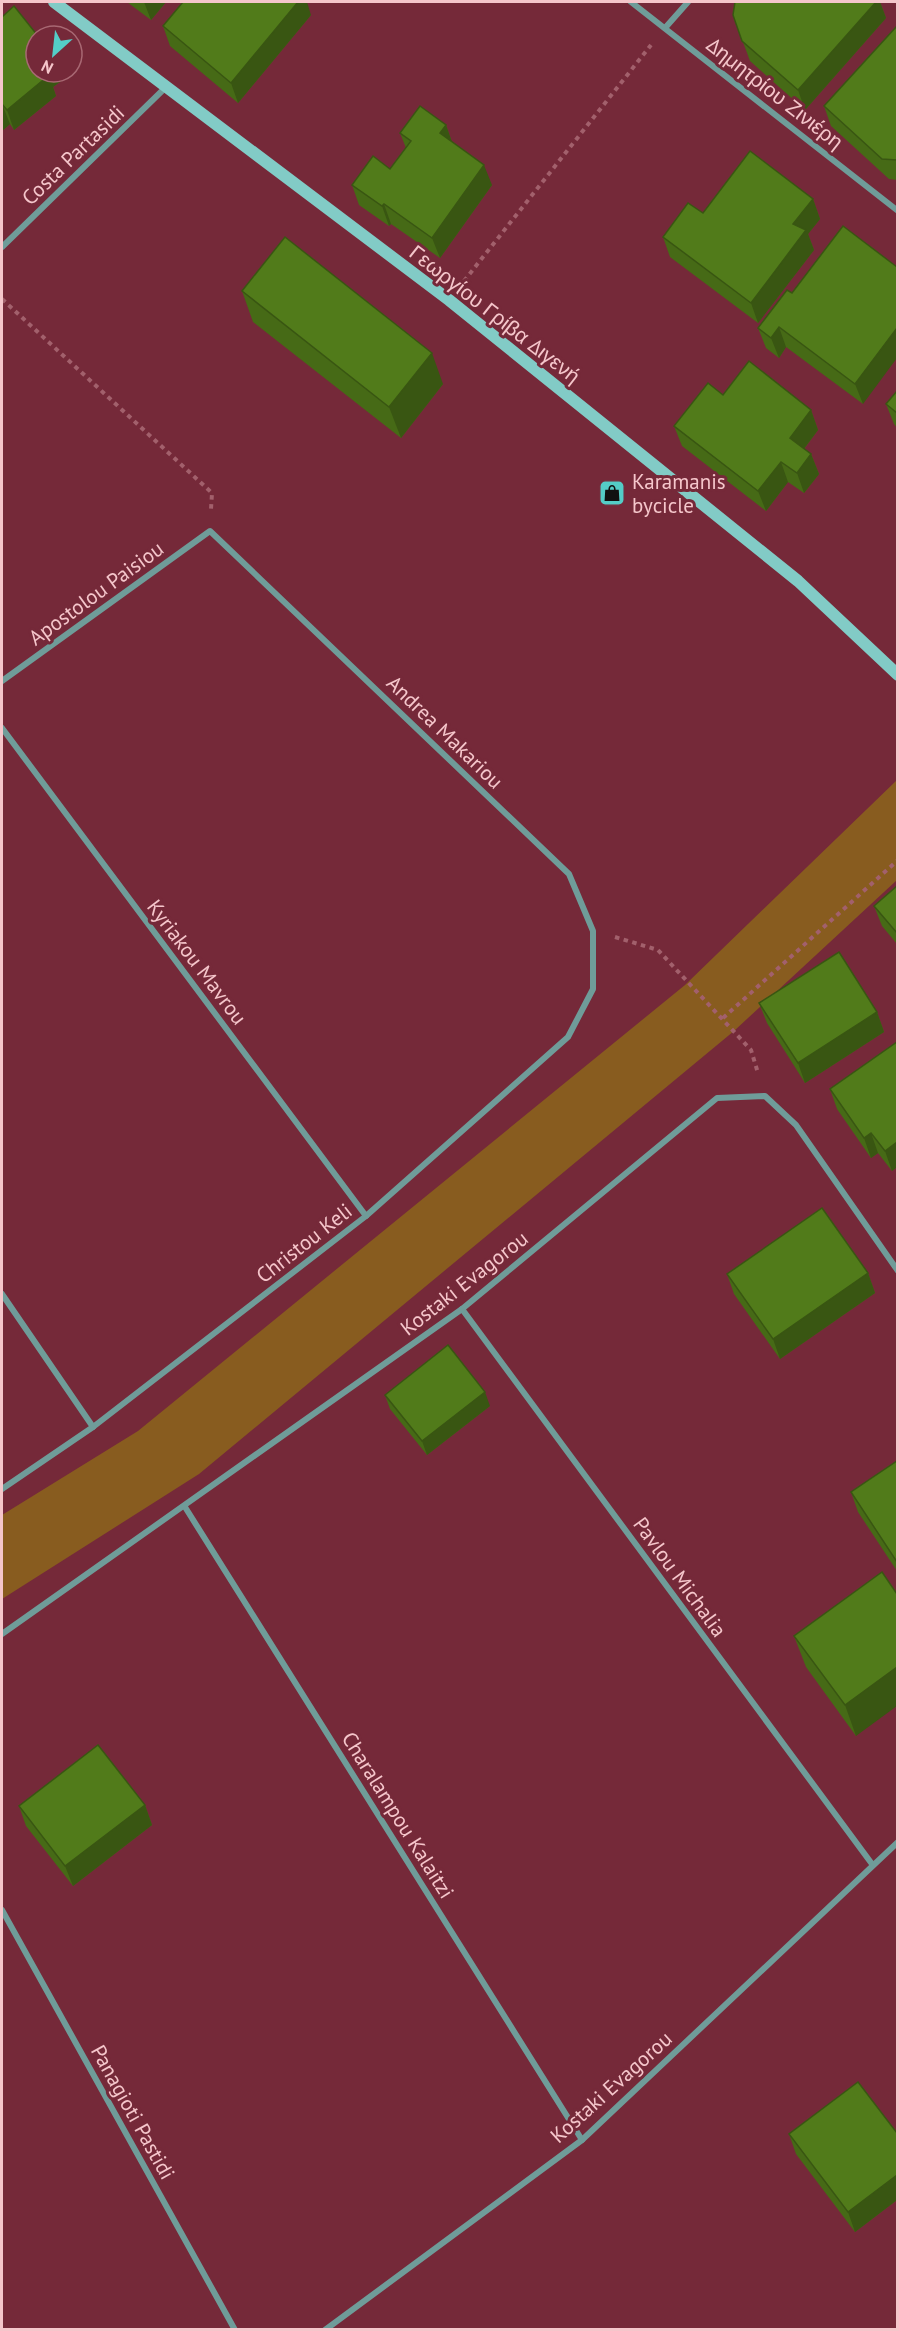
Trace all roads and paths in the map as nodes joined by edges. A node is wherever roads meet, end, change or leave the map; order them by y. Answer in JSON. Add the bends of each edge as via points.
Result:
{"nodes":[{"id":1,"x":54,"y":2,"type":"edge"},
{"id":2,"x":632,"y":2,"type":"edge"},
{"id":3,"x":688,"y":2,"type":"edge"},
{"id":4,"x":665,"y":28,"type":"junction"},
{"id":5,"x":166,"y":87,"type":"junction"},
{"id":6,"x":897,"y":211,"type":"edge"},
{"id":7,"x":2,"y":247,"type":"edge"},
{"id":8,"x":2,"y":299,"type":"edge"},
{"id":9,"x":449,"y":300,"type":"junction"},
{"id":10,"x":210,"y":531,"type":"junction"},
{"id":11,"x":897,"y":675,"type":"edge"},
{"id":12,"x":2,"y":681,"type":"edge"},
{"id":13,"x":2,"y":728,"type":"edge"},
{"id":14,"x":897,"y":860,"type":"edge"},
{"id":15,"x":592,"y":931,"type":"junction"},
{"id":16,"x":593,"y":990,"type":"joint"},
{"id":17,"x":723,"y":1018,"type":"junction"},
{"id":18,"x":765,"y":1096,"type":"junction"},
{"id":19,"x":366,"y":1216,"type":"junction"},
{"id":20,"x":897,"y":1271,"type":"edge"},
{"id":21,"x":2,"y":1294,"type":"edge"},
{"id":22,"x":462,"y":1309,"type":"junction"},
{"id":23,"x":93,"y":1427,"type":"junction"},
{"id":24,"x":2,"y":1489,"type":"edge"},
{"id":25,"x":185,"y":1507,"type":"junction"},
{"id":26,"x":2,"y":1634,"type":"edge"},
{"id":27,"x":897,"y":1842,"type":"edge"},
{"id":28,"x":872,"y":1864,"type":"junction"},
{"id":29,"x":2,"y":1910,"type":"edge"},
{"id":30,"x":582,"y":2140,"type":"junction"},
{"id":31,"x":235,"y":2330,"type":"edge"},
{"id":32,"x":325,"y":2330,"type":"edge"}],
"edges":[{"from":1,"to":5,"type":"street","name":"Γεωργίου Γρίβα Διγενή"},
{"from":2,"to":4,"type":"street","name":"Δημητρίου Ζινιέρη"},
{"from":3,"to":4,"type":"street"},
{"from":4,"to":6,"type":"street","name":"Δημητρίου Ζινιέρη"},
{"from":4,"to":9,"type":"path"},
{"from":5,"to":7,"type":"street","name":"Costa Partasidi"},
{"from":5,"to":9,"type":"street","name":"Γεωργίου Γρίβα Διγενή"},
{"from":8,"to":10,"type":"path","via":[[212,493]]},
{"from":9,"to":11,"type":"street","name":"Γεωργίου Γρίβα Διγενή","via":[[798,581]]},
{"from":10,"to":12,"type":"street","name":"Apostolou Paisiou"},
{"from":10,"to":15,"type":"street","name":"Andrea Makariou","via":[[569,874]]},
{"from":13,"to":19,"type":"street","name":"Kyriakou Mavrou"},
{"from":14,"to":17,"type":"path"},
{"from":15,"to":16,"type":"street","name":"Andrea Makariou"},
{"from":15,"to":17,"type":"path","via":[[658,950]]},
{"from":16,"to":19,"type":"street","name":"Christou Keli","via":[[568,1037]]},
{"from":17,"to":18,"type":"path","via":[[751,1050]]},
{"from":18,"to":20,"type":"street","via":[[796,1125]]},
{"from":18,"to":22,"type":"street","name":"Kostaki Evagorou","via":[[717,1098]]},
{"from":19,"to":23,"type":"street","name":"Christou Keli"},
{"from":21,"to":23,"type":"street"},
{"from":22,"to":25,"type":"street","name":"Kostaki Evagorou"},
{"from":22,"to":28,"type":"street","name":"Pavlou Michalia"},
{"from":23,"to":24,"type":"street","name":"Christou Keli"},
{"from":25,"to":26,"type":"street","name":"Kostaki Evagorou"},
{"from":25,"to":30,"type":"street","name":"Charalampou Kalaitzi"},
{"from":27,"to":28,"type":"street","name":"Kostaki Evagorou"},
{"from":28,"to":30,"type":"street","name":"Kostaki Evagorou"},
{"from":29,"to":31,"type":"street","name":"Panagioti Pastidi"},
{"from":30,"to":32,"type":"street","name":"Kostaki Evagorou"}]}
